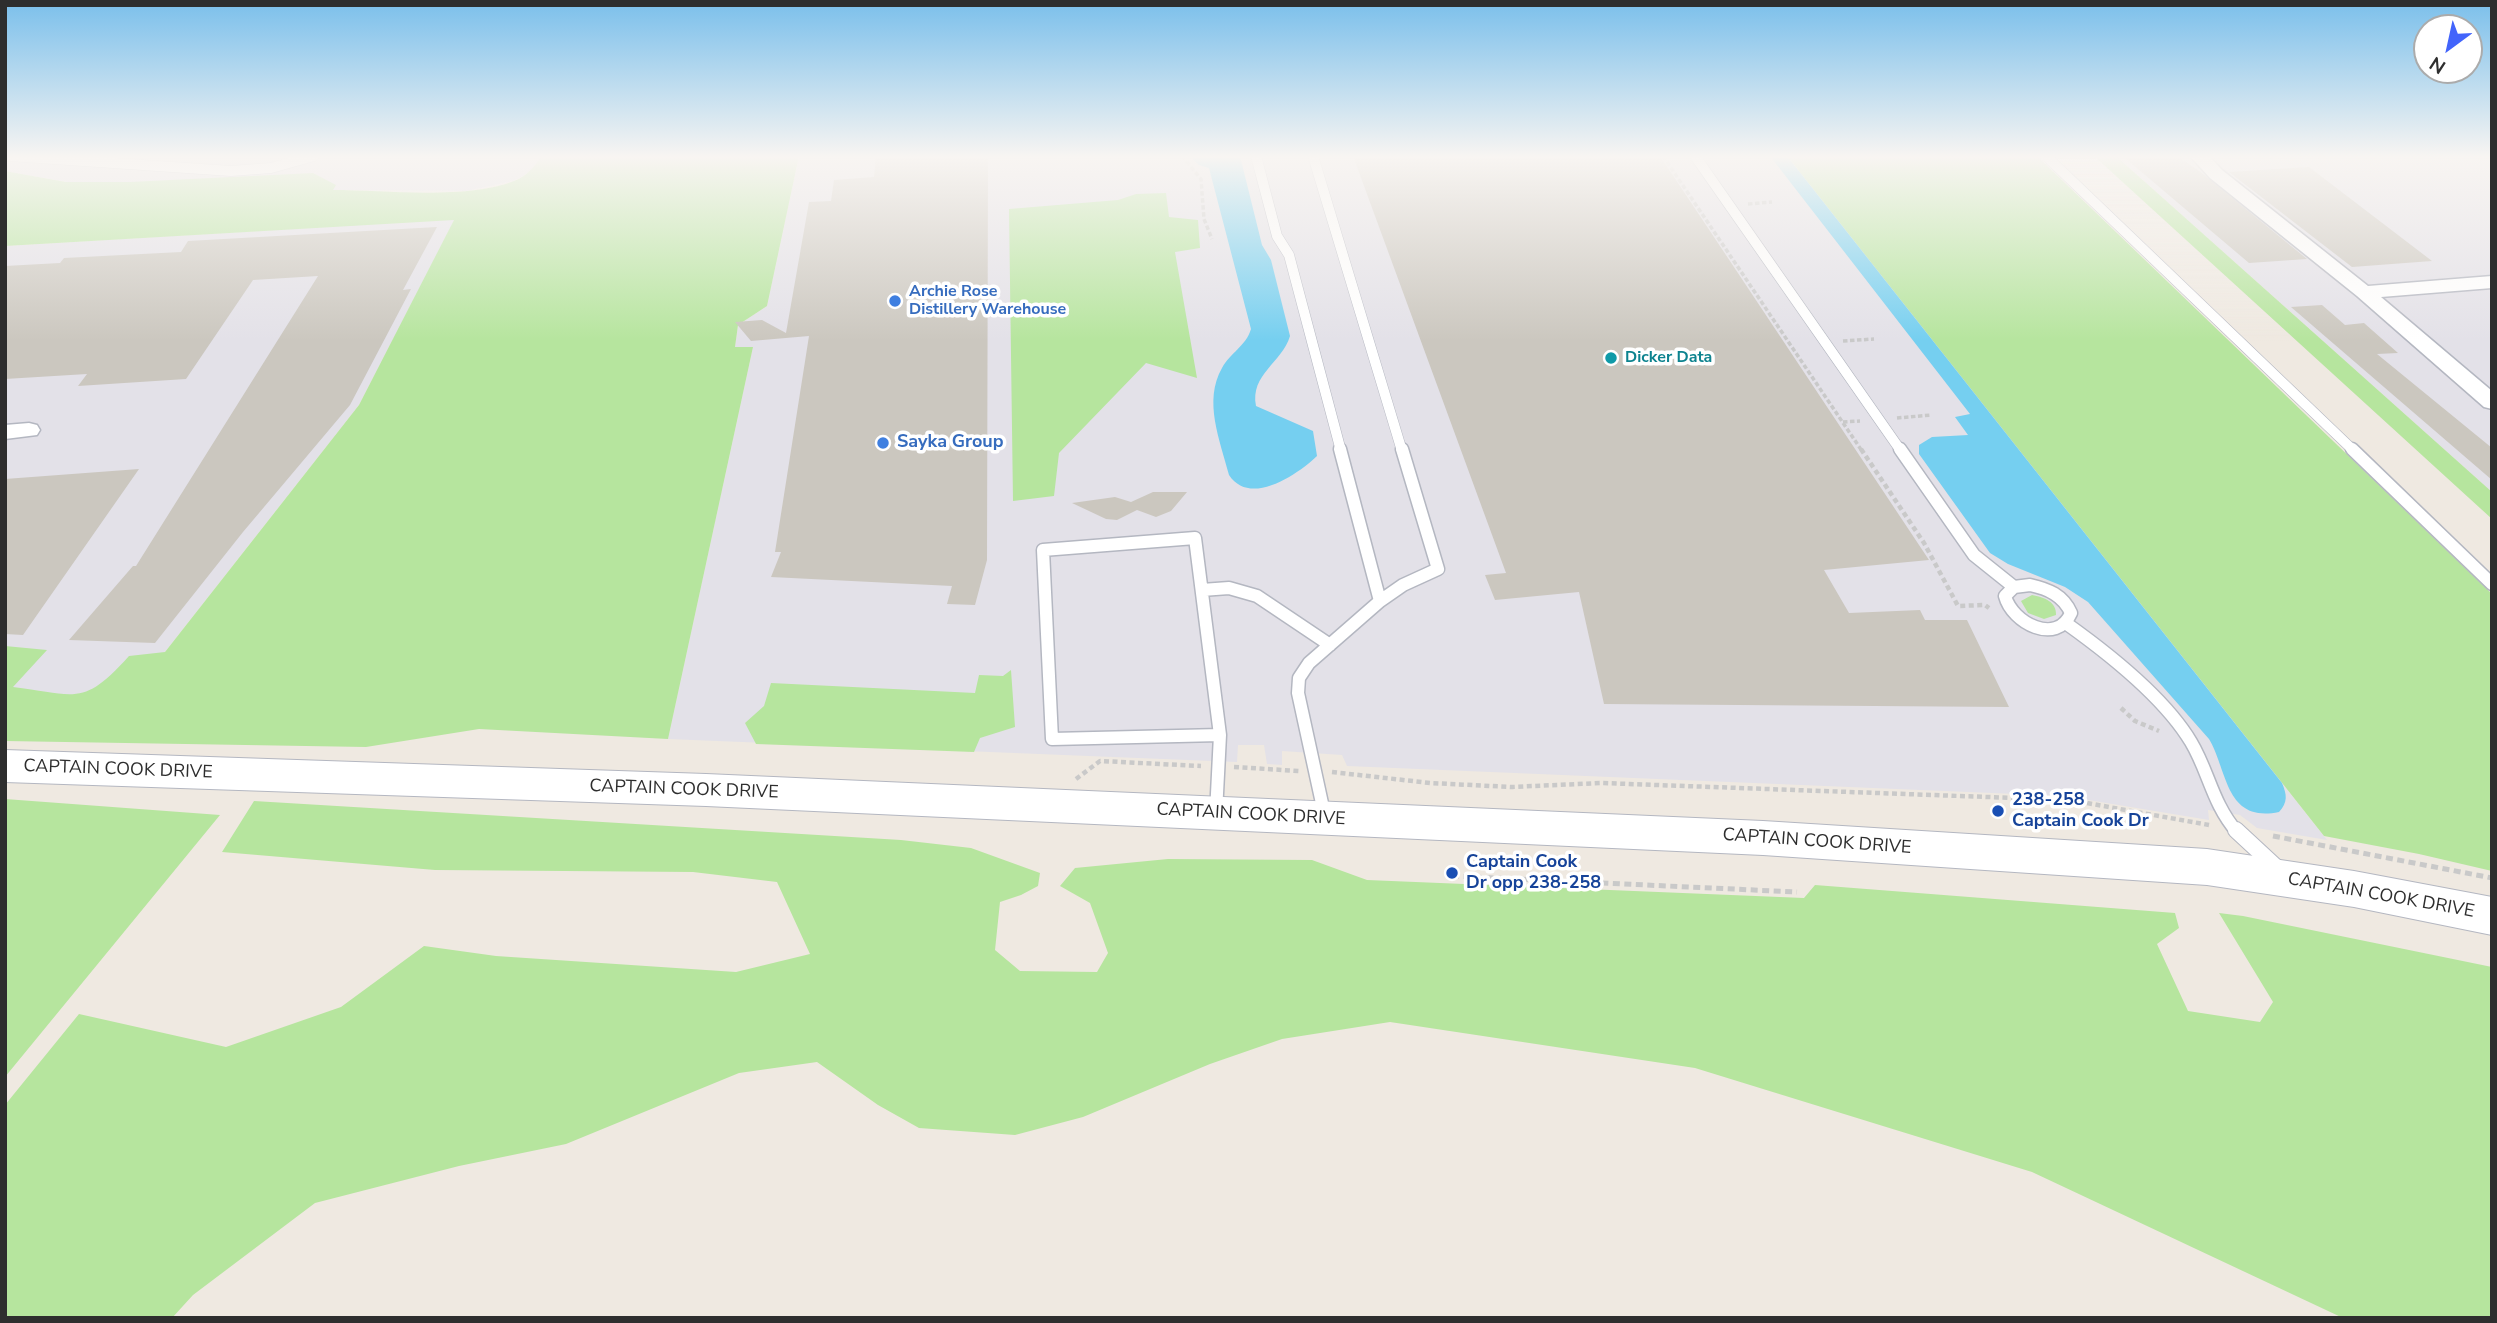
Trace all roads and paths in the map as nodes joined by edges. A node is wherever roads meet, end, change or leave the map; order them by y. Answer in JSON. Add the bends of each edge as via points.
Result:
{"nodes":[{"id":1,"x":1204,"y":218,"type":"edge"},
{"id":2,"x":1272,"y":218,"type":"edge"},
{"id":3,"x":1332,"y":218,"type":"edge"},
{"id":4,"x":1705,"y":218,"type":"edge"},
{"id":5,"x":1738,"y":218,"type":"edge"},
{"id":6,"x":2110,"y":218,"type":"edge"},
{"id":7,"x":2271,"y":218,"type":"edge"},
{"id":8,"x":1212,"y":239,"type":"dead end"},
{"id":9,"x":2492,"y":282,"type":"edge"},
{"id":10,"x":2364,"y":292,"type":"junction"},
{"id":11,"x":1874,"y":339,"type":"dead end"},
{"id":12,"x":1836,"y":342,"type":"dead end"},
{"id":13,"x":2492,"y":402,"type":"edge"},
{"id":14,"x":1931,"y":415,"type":"dead end"},
{"id":15,"x":1890,"y":418,"type":"dead end"},
{"id":16,"x":1868,"y":420,"type":"dead end"},
{"id":17,"x":1843,"y":422,"type":"junction"},
{"id":18,"x":29,"y":430,"type":"dead end"},
{"id":19,"x":5,"y":432,"type":"edge"},
{"id":20,"x":2492,"y":584,"type":"edge"},
{"id":21,"x":2014,"y":587,"type":"junction"},
{"id":22,"x":1202,"y":590,"type":"junction"},
{"id":23,"x":1380,"y":601,"type":"junction"},
{"id":24,"x":1994,"y":611,"type":"dead end"},
{"id":25,"x":2067,"y":624,"type":"junction"},
{"id":26,"x":1330,"y":645,"type":"junction"},
{"id":27,"x":2121,"y":708,"type":"dead end"},
{"id":28,"x":1220,"y":736,"type":"junction"},
{"id":29,"x":2165,"y":737,"type":"dead end"},
{"id":30,"x":5,"y":766,"type":"edge"},
{"id":31,"x":1219,"y":767,"type":"junction"},
{"id":32,"x":1315,"y":772,"type":"junction"},
{"id":33,"x":1041,"y":805,"type":"junction"},
{"id":34,"x":1216,"y":813,"type":"junction"},
{"id":35,"x":1325,"y":818,"type":"junction"},
{"id":36,"x":2236,"y":830,"type":"junction"},
{"id":37,"x":1452,"y":876,"type":"dead end"},
{"id":38,"x":2492,"y":878,"type":"edge"},
{"id":39,"x":2294,"y":880,"type":"junction"},
{"id":40,"x":1797,"y":892,"type":"dead end"},
{"id":41,"x":2492,"y":916,"type":"edge"}],
"edges":[{"from":1,"to":8,"type":"path"},
{"from":2,"to":23,"type":"lane","via":[[1289,255]]},
{"from":3,"to":23,"type":"lane","via":[[1438,569]]},
{"from":4,"to":17,"type":"path"},
{"from":5,"to":21,"type":"lane","via":[[1974,555]]},
{"from":6,"to":20,"type":"lane"},
{"from":7,"to":10,"type":"street"},
{"from":9,"to":10,"type":"street"},
{"from":10,"to":13,"type":"street"},
{"from":11,"to":12,"type":"path"},
{"from":14,"to":15,"type":"path"},
{"from":16,"to":17,"type":"path"},
{"from":17,"to":24,"type":"path","via":[[1924,543],[1958,606],[1985,605]]},
{"from":18,"to":19,"type":"street"},
{"from":21,"to":25,"type":"lane","via":[[2039,587],[2057,595],[2071,613]]},
{"from":21,"to":25,"type":"lane","via":[[2005,602],[2022,622],[2043,629]]},
{"from":22,"to":26,"type":"lane","via":[[1229,589],[1257,596]]},
{"from":22,"to":28,"type":"lane"},
{"from":22,"to":28,"type":"lane","via":[[1195,538],[1044,550],[1052,739]]},
{"from":23,"to":26,"type":"lane"},
{"from":25,"to":36,"type":"lane","via":[[2086,636],[2189,739],[2213,796]]},
{"from":26,"to":32,"type":"lane","via":[[1298,678]]},
{"from":27,"to":29,"type":"path"},
{"from":28,"to":31,"type":"lane"},
{"from":30,"to":33,"type":"main road","name":"CAPTAIN COOK DRIVE"},
{"from":31,"to":32,"type":"path"},
{"from":31,"to":33,"type":"path","via":[[1100,761]]},
{"from":31,"to":34,"type":"lane"},
{"from":32,"to":35,"type":"lane"},
{"from":32,"to":36,"type":"path","via":[[1511,787],[1602,783],[2070,800]]},
{"from":33,"to":34,"type":"main road","name":"CAPTAIN COOK DRIVE"},
{"from":34,"to":35,"type":"main road","name":"CAPTAIN COOK DRIVE"},
{"from":35,"to":39,"type":"main road","name":"CAPTAIN COOK DRIVE","via":[[1782,839],[2207,867]]},
{"from":36,"to":38,"type":"path"},
{"from":36,"to":39,"type":"lane"},
{"from":37,"to":40,"type":"path"},
{"from":39,"to":41,"type":"main road","name":"CAPTAIN COOK DRIVE"}]}
